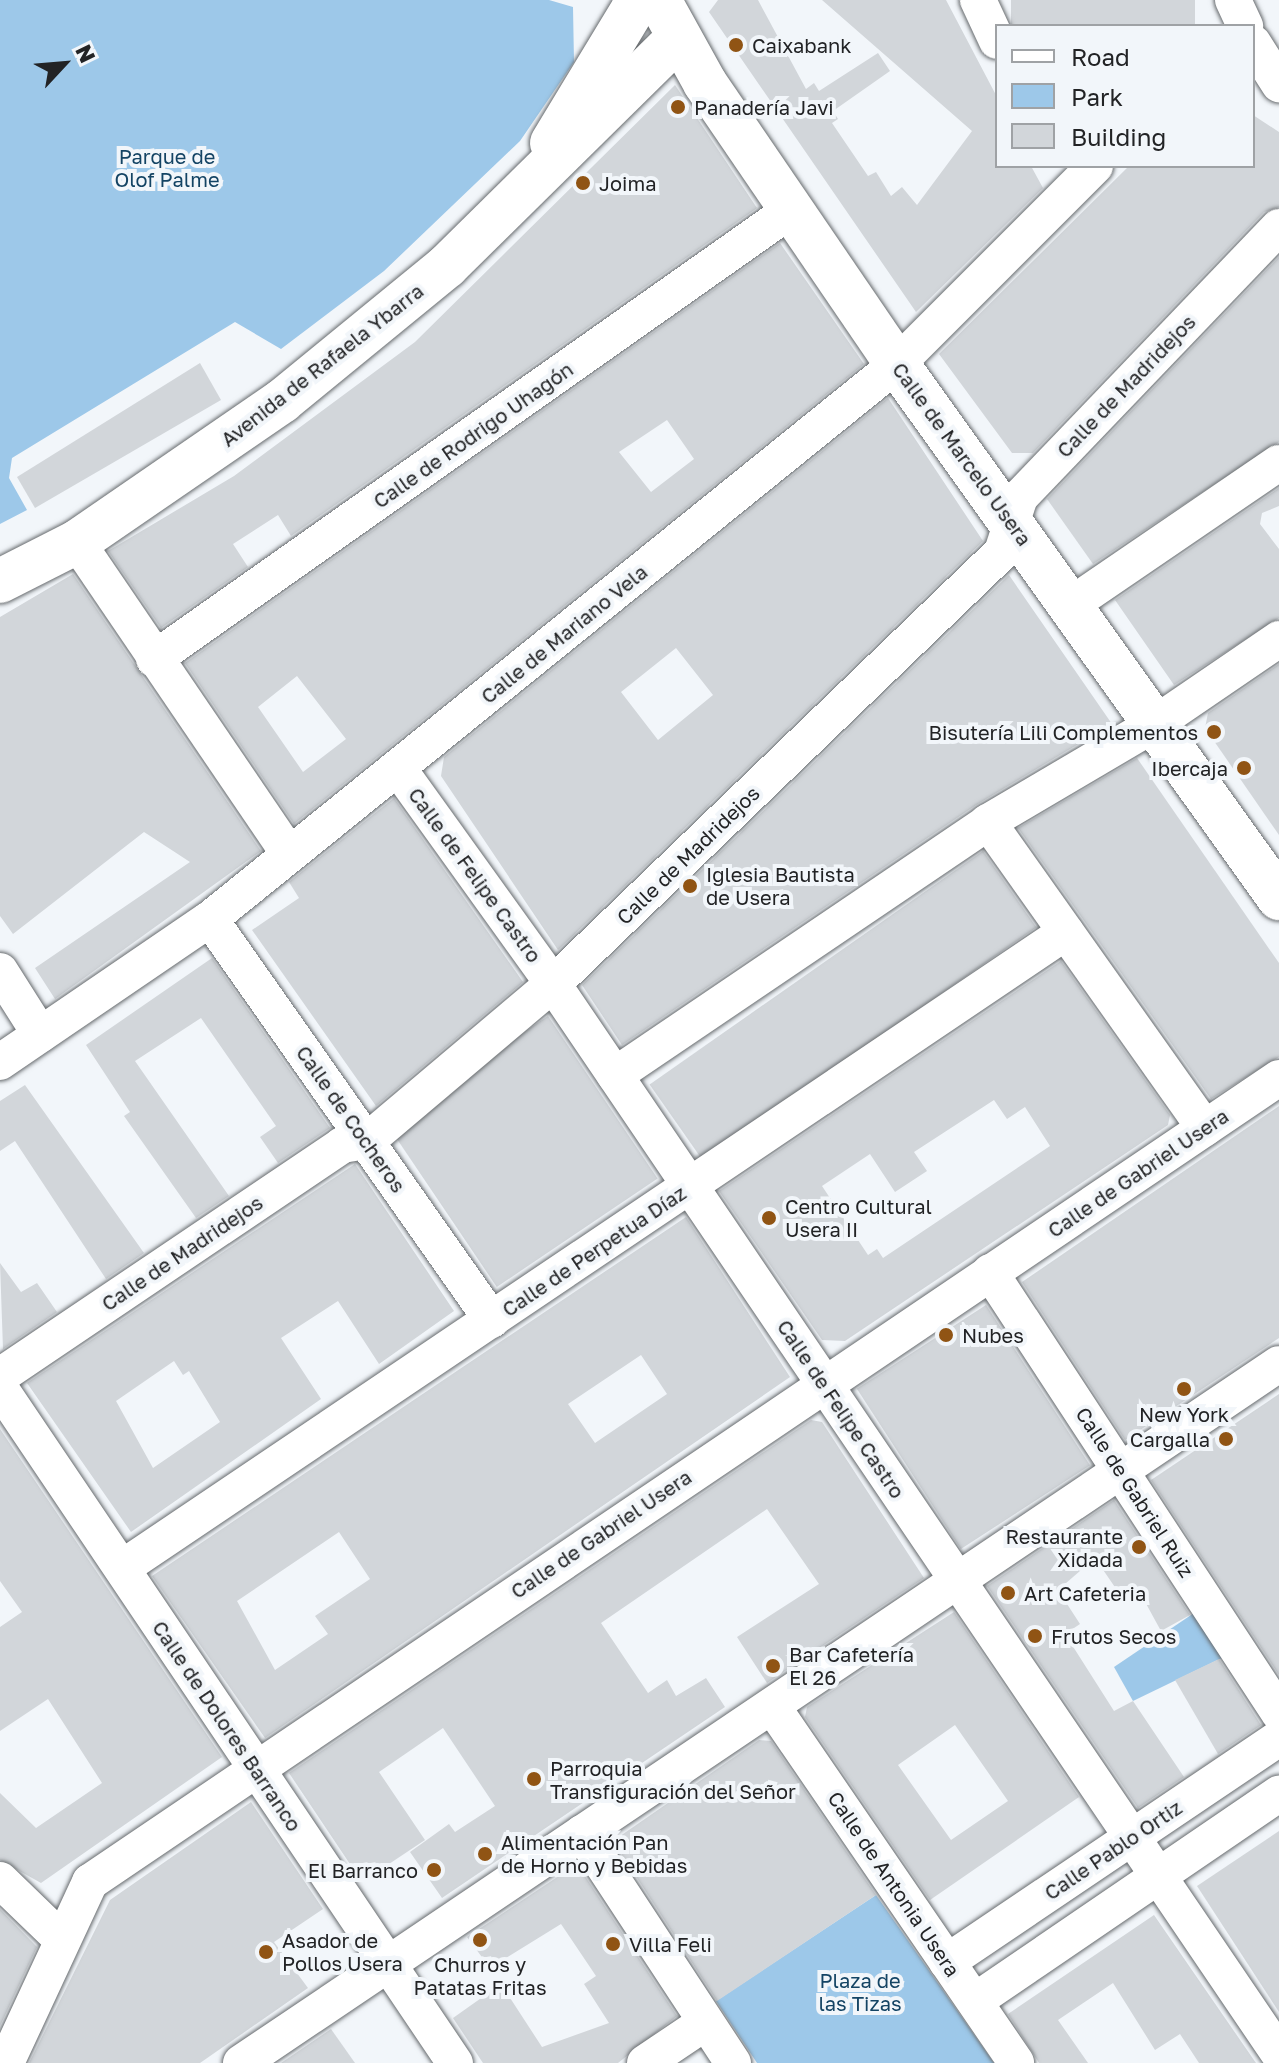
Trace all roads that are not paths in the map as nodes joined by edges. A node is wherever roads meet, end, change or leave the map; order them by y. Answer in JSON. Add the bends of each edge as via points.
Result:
{"nodes":[{"id":1,"x":647,"y":0,"type":"edge"},
{"id":2,"x":659,"y":0,"type":"edge"},
{"id":3,"x":978,"y":0,"type":"edge"},
{"id":4,"x":1233,"y":0,"type":"edge"},
{"id":5,"x":1244,"y":24,"type":"edge"},
{"id":6,"x":995,"y":37,"type":"edge"},
{"id":7,"x":677,"y":39,"type":"junction"},
{"id":8,"x":1255,"y":48,"type":"edge"},
{"id":9,"x":1267,"y":81,"type":"edge"},
{"id":10,"x":540,"y":170,"type":"junction"},
{"id":11,"x":1078,"y":171,"type":"edge"},
{"id":12,"x":791,"y":210,"type":"junction"},
{"id":13,"x":1279,"y":227,"type":"edge"},
{"id":14,"x":897,"y":364,"type":"junction"},
{"id":15,"x":1279,"y":463,"type":"edge"},
{"id":16,"x":1012,"y":524,"type":"junction"},
{"id":17,"x":77,"y":542,"type":"junction"},
{"id":18,"x":0,"y":581,"type":"edge"},
{"id":19,"x":1072,"y":604,"type":"junction"},
{"id":20,"x":1279,"y":639,"type":"edge"},
{"id":21,"x":154,"y":659,"type":"junction"},
{"id":22,"x":1156,"y":723,"type":"junction"},
{"id":23,"x":398,"y":768,"type":"junction"},
{"id":24,"x":988,"y":822,"type":"junction"},
{"id":25,"x":289,"y":854,"type":"junction"},
{"id":26,"x":1279,"y":898,"type":"edge"},
{"id":27,"x":210,"y":919,"type":"junction"},
{"id":28,"x":1066,"y":932,"type":"junction"},
{"id":29,"x":0,"y":971,"type":"edge"},
{"id":30,"x":553,"y":984,"type":"junction"},
{"id":31,"x":40,"y":1034,"type":"junction"},
{"id":32,"x":0,"y":1062,"type":"edge"},
{"id":33,"x":615,"y":1075,"type":"junction"},
{"id":34,"x":1279,"y":1078,"type":"edge"},
{"id":35,"x":1205,"y":1128,"type":"junction"},
{"id":36,"x":367,"y":1141,"type":"junction"},
{"id":37,"x":690,"y":1186,"type":"junction"},
{"id":38,"x":990,"y":1272,"type":"junction"},
{"id":39,"x":492,"y":1320,"type":"junction"},
{"id":40,"x":1279,"y":1364,"type":"edge"},
{"id":41,"x":0,"y":1376,"type":"edge"},
{"id":42,"x":825,"y":1385,"type":"junction"},
{"id":43,"x":0,"y":1388,"type":"edge"},
{"id":44,"x":1121,"y":1472,"type":"junction"},
{"id":45,"x":122,"y":1568,"type":"junction"},
{"id":46,"x":958,"y":1580,"type":"junction"},
{"id":47,"x":772,"y":1706,"type":"junction"},
{"id":48,"x":1279,"y":1713,"type":"edge"},
{"id":49,"x":1279,"y":1738,"type":"edge"},
{"id":50,"x":255,"y":1764,"type":"junction"},
{"id":51,"x":1279,"y":1794,"type":"edge"},
{"id":52,"x":582,"y":1833,"type":"junction"},
{"id":53,"x":1132,"y":1838,"type":"junction"},
{"id":54,"x":1157,"y":1877,"type":"junction"},
{"id":55,"x":0,"y":1880,"type":"edge"},
{"id":56,"x":60,"y":1938,"type":"junction"},
{"id":57,"x":947,"y":1962,"type":"junction"},
{"id":58,"x":387,"y":1964,"type":"junction"},
{"id":59,"x":975,"y":2001,"type":"junction"},
{"id":60,"x":706,"y":2022,"type":"junction"},
{"id":61,"x":1279,"y":2054,"type":"edge"},
{"id":62,"x":6,"y":2063,"type":"edge"},
{"id":63,"x":241,"y":2063,"type":"edge"},
{"id":64,"x":455,"y":2063,"type":"edge"},
{"id":65,"x":645,"y":2063,"type":"edge"},
{"id":66,"x":733,"y":2063,"type":"edge"},
{"id":67,"x":1016,"y":2063,"type":"edge"}],
"edges":[{"from":1,"to":10,"type":"main road","name":"Avenida de Rafaela Ybarra","via":[[610,45]]},
{"from":2,"to":7,"type":"main road","name":"Calle de Marcelo Usera"},
{"from":3,"to":6,"type":"street"},
{"from":4,"to":5,"type":"street"},
{"from":7,"to":10,"type":"main road","name":"Avenida de Rafaela Ybarra"},
{"from":7,"to":12,"type":"main road","name":"Calle de Marcelo Usera"},
{"from":8,"to":9,"type":"street"},
{"from":10,"to":17,"type":"main road","name":"Avenida de Rafaela Ybarra","via":[[447,266],[282,401]]},
{"from":11,"to":14,"type":"street","name":"Calle de Mariano Vela"},
{"from":12,"to":14,"type":"main road","name":"Calle de Marcelo Usera"},
{"from":12,"to":21,"type":"street","name":"Calle de Rodrigo Uhagón"},
{"from":13,"to":16,"type":"street","name":"Calle de Madridejos","via":[[1020,497]]},
{"from":14,"to":16,"type":"main road","name":"Calle de Marcelo Usera"},
{"from":14,"to":23,"type":"street","name":"Calle de Mariano Vela"},
{"from":15,"to":19,"type":"street"},
{"from":16,"to":19,"type":"main road","name":"Calle de Marcelo Usera"},
{"from":16,"to":30,"type":"street","name":"Calle de Madridejos","via":[[1002,552]]},
{"from":17,"to":18,"type":"main road","name":"Avenida de Rafaela Ybarra"},
{"from":17,"to":21,"type":"street"},
{"from":19,"to":22,"type":"main road","name":"Calle de Marcelo Usera"},
{"from":20,"to":22,"type":"street"},
{"from":21,"to":25,"type":"street"},
{"from":22,"to":24,"type":"street"},
{"from":22,"to":26,"type":"main road","name":"Calle de Marcelo Usera"},
{"from":23,"to":25,"type":"street","name":"Calle de Mariano Vela"},
{"from":23,"to":30,"type":"street","name":"Calle de Felipe Castro"},
{"from":24,"to":28,"type":"street"},
{"from":24,"to":33,"type":"street"},
{"from":25,"to":27,"type":"street","name":"Calle de Mariano Vela"},
{"from":27,"to":31,"type":"street","name":"Calle de Mariano Vela"},
{"from":27,"to":36,"type":"street","name":"Calle de Cocheros"},
{"from":28,"to":35,"type":"street"},
{"from":28,"to":37,"type":"street","name":"Calle de Perpetua Díaz"},
{"from":29,"to":31,"type":"street"},
{"from":30,"to":33,"type":"street","name":"Calle de Felipe Castro"},
{"from":30,"to":36,"type":"street","name":"Calle de Madridejos"},
{"from":31,"to":32,"type":"street","name":"Calle de Mariano Vela"},
{"from":33,"to":37,"type":"street","name":"Calle de Felipe Castro"},
{"from":34,"to":35,"type":"street","name":"Calle de Gabriel Usera"},
{"from":35,"to":38,"type":"street","name":"Calle de Gabriel Usera"},
{"from":36,"to":39,"type":"street","name":"Calle de Cocheros"},
{"from":36,"to":41,"type":"street","name":"Calle de Madridejos","via":[[342,1145]]},
{"from":37,"to":39,"type":"street","name":"Calle de Perpetua Díaz"},
{"from":37,"to":42,"type":"street","name":"Calle de Felipe Castro"},
{"from":38,"to":42,"type":"street","name":"Calle de Gabriel Usera"},
{"from":38,"to":44,"type":"street","name":"Calle de Gabriel Ruiz"},
{"from":39,"to":45,"type":"street","name":"Calle de Perpetua Díaz"},
{"from":40,"to":44,"type":"street"},
{"from":42,"to":46,"type":"street","name":"Calle de Felipe Castro"},
{"from":42,"to":50,"type":"street","name":"Calle de Gabriel Usera"},
{"from":43,"to":45,"type":"street","name":"Calle de Dolores Barranco"},
{"from":44,"to":46,"type":"street"},
{"from":44,"to":48,"type":"street","name":"Calle de Gabriel Ruiz"},
{"from":45,"to":50,"type":"street","name":"Calle de Dolores Barranco"},
{"from":46,"to":47,"type":"street"},
{"from":46,"to":53,"type":"street","name":"Calle de Felipe Castro"},
{"from":47,"to":52,"type":"street"},
{"from":47,"to":57,"type":"street","name":"Calle de Antonia Usera"},
{"from":49,"to":53,"type":"street","name":"Calle Pablo Ortiz"},
{"from":50,"to":56,"type":"street","name":"Calle de Gabriel Usera","via":[[90,1882]]},
{"from":50,"to":58,"type":"street","name":"Calle de Dolores Barranco"},
{"from":51,"to":54,"type":"street"},
{"from":52,"to":58,"type":"street"},
{"from":52,"to":60,"type":"street"},
{"from":53,"to":54,"type":"street","name":"Calle de Felipe Castro"},
{"from":53,"to":57,"type":"street","name":"Calle Pablo Ortiz"},
{"from":54,"to":59,"type":"street"},
{"from":54,"to":61,"type":"street","name":"Calle de Felipe Castro"},
{"from":55,"to":56,"type":"street"},
{"from":56,"to":62,"type":"street","name":"Calle de Gabriel Usera"},
{"from":57,"to":59,"type":"street","name":"Calle de Antonia Usera"},
{"from":58,"to":63,"type":"street"},
{"from":58,"to":64,"type":"street","name":"Calle de Dolores Barranco"},
{"from":59,"to":67,"type":"street","name":"Calle de Antonia Usera"},
{"from":60,"to":65,"type":"street"},
{"from":60,"to":66,"type":"street"}]}
